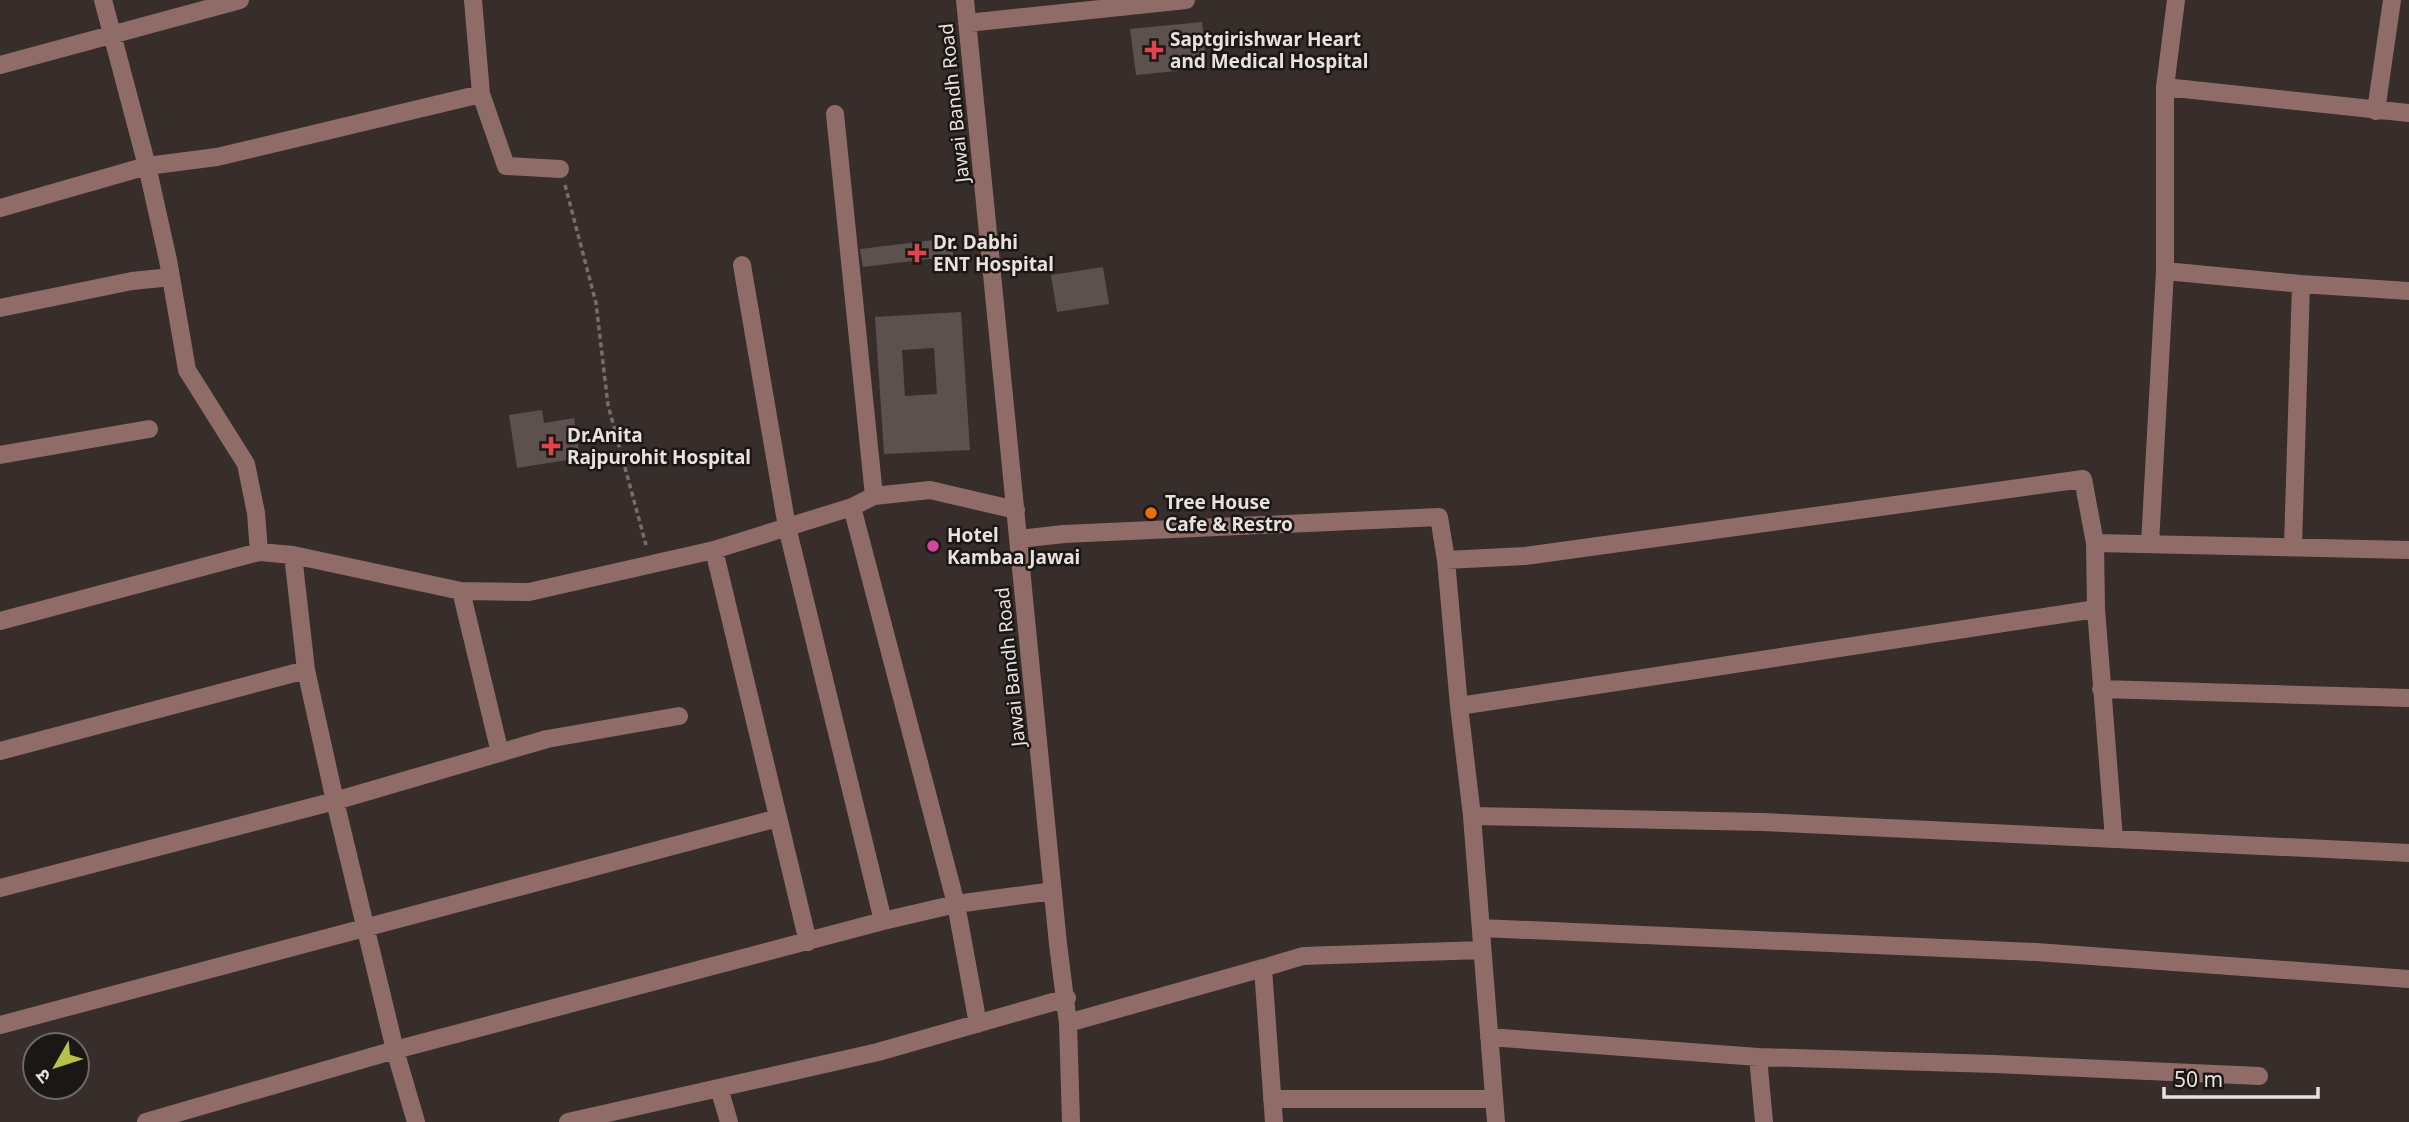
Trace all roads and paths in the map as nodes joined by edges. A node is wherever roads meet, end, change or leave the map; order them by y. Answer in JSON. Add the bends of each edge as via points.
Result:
{"nodes":[{"id":1,"x":103,"y":0,"type":"edge"},
{"id":2,"x":240,"y":0,"type":"edge"},
{"id":3,"x":473,"y":0,"type":"edge"},
{"id":4,"x":965,"y":0,"type":"edge"},
{"id":5,"x":1186,"y":0,"type":"edge"},
{"id":6,"x":2176,"y":0,"type":"edge"},
{"id":7,"x":2392,"y":0,"type":"edge"},
{"id":8,"x":1114,"y":3,"type":"edge"},
{"id":9,"x":967,"y":23,"type":"junction"},
{"id":10,"x":112,"y":34,"type":"junction"},
{"id":11,"x":0,"y":65,"type":"edge"},
{"id":12,"x":2165,"y":87,"type":"junction"},
{"id":13,"x":481,"y":94,"type":"junction"},
{"id":14,"x":2376,"y":111,"type":"junction"},
{"id":15,"x":2409,"y":113,"type":"edge"},
{"id":16,"x":835,"y":114,"type":"dead end"},
{"id":17,"x":147,"y":166,"type":"junction"},
{"id":18,"x":561,"y":169,"type":"joint"},
{"id":19,"x":0,"y":208,"type":"edge"},
{"id":20,"x":742,"y":265,"type":"dead end"},
{"id":21,"x":2165,"y":271,"type":"junction"},
{"id":22,"x":171,"y":277,"type":"junction"},
{"id":23,"x":2301,"y":284,"type":"junction"},
{"id":24,"x":2409,"y":291,"type":"edge"},
{"id":25,"x":0,"y":308,"type":"edge"},
{"id":26,"x":149,"y":429,"type":"dead end"},
{"id":27,"x":0,"y":455,"type":"edge"},
{"id":28,"x":874,"y":496,"type":"junction"},
{"id":29,"x":852,"y":507,"type":"junction"},
{"id":30,"x":1016,"y":510,"type":"junction"},
{"id":31,"x":787,"y":527,"type":"junction"},
{"id":32,"x":1019,"y":539,"type":"junction"},
{"id":33,"x":2095,"y":542,"type":"junction"},
{"id":34,"x":2150,"y":542,"type":"junction"},
{"id":35,"x":2293,"y":546,"type":"junction"},
{"id":36,"x":714,"y":550,"type":"junction"},
{"id":37,"x":2409,"y":550,"type":"edge"},
{"id":38,"x":259,"y":552,"type":"junction"},
{"id":39,"x":293,"y":555,"type":"junction"},
{"id":40,"x":1447,"y":560,"type":"junction"},
{"id":41,"x":652,"y":564,"type":"junction"},
{"id":42,"x":461,"y":591,"type":"junction"},
{"id":43,"x":2096,"y":609,"type":"junction"},
{"id":44,"x":0,"y":621,"type":"edge"},
{"id":45,"x":306,"y":670,"type":"junction"},
{"id":46,"x":2101,"y":689,"type":"junction"},
{"id":47,"x":2409,"y":698,"type":"edge"},
{"id":48,"x":1459,"y":706,"type":"junction"},
{"id":49,"x":679,"y":716,"type":"dead end"},
{"id":50,"x":0,"y":751,"type":"edge"},
{"id":51,"x":500,"y":753,"type":"junction"},
{"id":52,"x":334,"y":801,"type":"junction"},
{"id":53,"x":1472,"y":816,"type":"junction"},
{"id":54,"x":778,"y":818,"type":"junction"},
{"id":55,"x":2114,"y":839,"type":"junction"},
{"id":56,"x":2409,"y":853,"type":"edge"},
{"id":57,"x":0,"y":888,"type":"edge"},
{"id":58,"x":1053,"y":891,"type":"junction"},
{"id":59,"x":956,"y":904,"type":"junction"},
{"id":60,"x":883,"y":921,"type":"junction"},
{"id":61,"x":366,"y":926,"type":"junction"},
{"id":62,"x":1480,"y":928,"type":"junction"},
{"id":63,"x":808,"y":942,"type":"junction"},
{"id":64,"x":1482,"y":950,"type":"junction"},
{"id":65,"x":1263,"y":968,"type":"junction"},
{"id":66,"x":2409,"y":979,"type":"edge"},
{"id":67,"x":1067,"y":998,"type":"junction"},
{"id":68,"x":1068,"y":1023,"type":"junction"},
{"id":69,"x":978,"y":1024,"type":"junction"},
{"id":70,"x":0,"y":1025,"type":"edge"},
{"id":71,"x":1489,"y":1037,"type":"junction"},
{"id":72,"x":395,"y":1051,"type":"junction"},
{"id":73,"x":1758,"y":1058,"type":"junction"},
{"id":74,"x":2259,"y":1076,"type":"dead end"},
{"id":75,"x":719,"y":1088,"type":"junction"},
{"id":76,"x":1272,"y":1099,"type":"junction"},
{"id":77,"x":1494,"y":1099,"type":"junction"},
{"id":78,"x":146,"y":1122,"type":"edge"},
{"id":79,"x":416,"y":1122,"type":"edge"},
{"id":80,"x":568,"y":1122,"type":"edge"},
{"id":81,"x":729,"y":1122,"type":"edge"},
{"id":82,"x":1071,"y":1122,"type":"edge"},
{"id":83,"x":1274,"y":1122,"type":"edge"},
{"id":84,"x":1496,"y":1122,"type":"edge"},
{"id":85,"x":1764,"y":1122,"type":"edge"}],
"edges":[{"from":1,"to":10,"type":"street"},
{"from":2,"to":10,"type":"street"},
{"from":3,"to":13,"type":"street"},
{"from":4,"to":9,"type":"street","name":"Jawai Bandh Road"},
{"from":5,"to":8,"type":"street"},
{"from":6,"to":12,"type":"street"},
{"from":7,"to":14,"type":"street"},
{"from":8,"to":9,"type":"street"},
{"from":9,"to":30,"type":"street","name":"Jawai Bandh Road"},
{"from":10,"to":11,"type":"street"},
{"from":10,"to":17,"type":"street"},
{"from":12,"to":14,"type":"street"},
{"from":12,"to":21,"type":"street"},
{"from":13,"to":17,"type":"street","via":[[217,157]]},
{"from":13,"to":18,"type":"street","via":[[506,166]]},
{"from":14,"to":15,"type":"street"},
{"from":16,"to":28,"type":"street"},
{"from":17,"to":19,"type":"street"},
{"from":17,"to":22,"type":"street"},
{"from":18,"to":41,"type":"path","via":[[596,303],[608,405]]},
{"from":20,"to":31,"type":"street"},
{"from":21,"to":23,"type":"street"},
{"from":21,"to":34,"type":"street"},
{"from":22,"to":25,"type":"street"},
{"from":22,"to":38,"type":"street","via":[[187,370],[246,464],[257,513]]},
{"from":23,"to":24,"type":"street"},
{"from":23,"to":35,"type":"street"},
{"from":26,"to":27,"type":"street"},
{"from":28,"to":29,"type":"street"},
{"from":28,"to":30,"type":"street","via":[[930,490]]},
{"from":29,"to":31,"type":"street"},
{"from":29,"to":59,"type":"street"},
{"from":30,"to":32,"type":"street","name":"Jawai Bandh Road"},
{"from":31,"to":36,"type":"street"},
{"from":31,"to":60,"type":"street"},
{"from":32,"to":40,"type":"street","via":[[1439,517]]},
{"from":32,"to":58,"type":"street","name":"Jawai Bandh Road"},
{"from":33,"to":34,"type":"street"},
{"from":33,"to":40,"type":"street","via":[[2083,479],[1525,556]]},
{"from":33,"to":43,"type":"street"},
{"from":34,"to":35,"type":"street"},
{"from":35,"to":37,"type":"street"},
{"from":36,"to":41,"type":"street"},
{"from":36,"to":54,"type":"street"},
{"from":38,"to":39,"type":"street"},
{"from":38,"to":44,"type":"street"},
{"from":39,"to":42,"type":"street"},
{"from":39,"to":45,"type":"street"},
{"from":40,"to":48,"type":"street"},
{"from":41,"to":42,"type":"street","via":[[529,592]]},
{"from":42,"to":51,"type":"street"},
{"from":43,"to":46,"type":"street"},
{"from":43,"to":48,"type":"street"},
{"from":45,"to":50,"type":"street"},
{"from":45,"to":52,"type":"street"},
{"from":46,"to":47,"type":"street"},
{"from":46,"to":55,"type":"street"},
{"from":48,"to":53,"type":"street"},
{"from":49,"to":51,"type":"street","via":[[547,739]]},
{"from":51,"to":52,"type":"street"},
{"from":52,"to":57,"type":"street"},
{"from":52,"to":61,"type":"street"},
{"from":53,"to":55,"type":"street","via":[[1763,822]]},
{"from":53,"to":62,"type":"street"},
{"from":54,"to":61,"type":"street"},
{"from":54,"to":63,"type":"street"},
{"from":55,"to":56,"type":"street"},
{"from":58,"to":59,"type":"street"},
{"from":58,"to":67,"type":"street","name":"Jawai Bandh Road"},
{"from":59,"to":60,"type":"street"},
{"from":59,"to":69,"type":"street"},
{"from":60,"to":63,"type":"street"},
{"from":61,"to":70,"type":"street"},
{"from":61,"to":72,"type":"street"},
{"from":62,"to":64,"type":"street"},
{"from":62,"to":66,"type":"street","via":[[2036,952]]},
{"from":63,"to":72,"type":"street"},
{"from":64,"to":65,"type":"street","via":[[1303,956]]},
{"from":64,"to":71,"type":"street"},
{"from":65,"to":68,"type":"street"},
{"from":65,"to":76,"type":"street"},
{"from":67,"to":68,"type":"street","name":"Jawai Bandh Road"},
{"from":67,"to":69,"type":"street"},
{"from":68,"to":82,"type":"street","name":"Jawai Bandh Road"},
{"from":69,"to":75,"type":"street"},
{"from":71,"to":73,"type":"street"},
{"from":71,"to":77,"type":"street"},
{"from":72,"to":78,"type":"street"},
{"from":72,"to":79,"type":"street"},
{"from":73,"to":74,"type":"street"},
{"from":73,"to":85,"type":"street"},
{"from":75,"to":80,"type":"street"},
{"from":75,"to":81,"type":"street"},
{"from":76,"to":77,"type":"street"},
{"from":76,"to":83,"type":"street"},
{"from":77,"to":84,"type":"street"}]}
